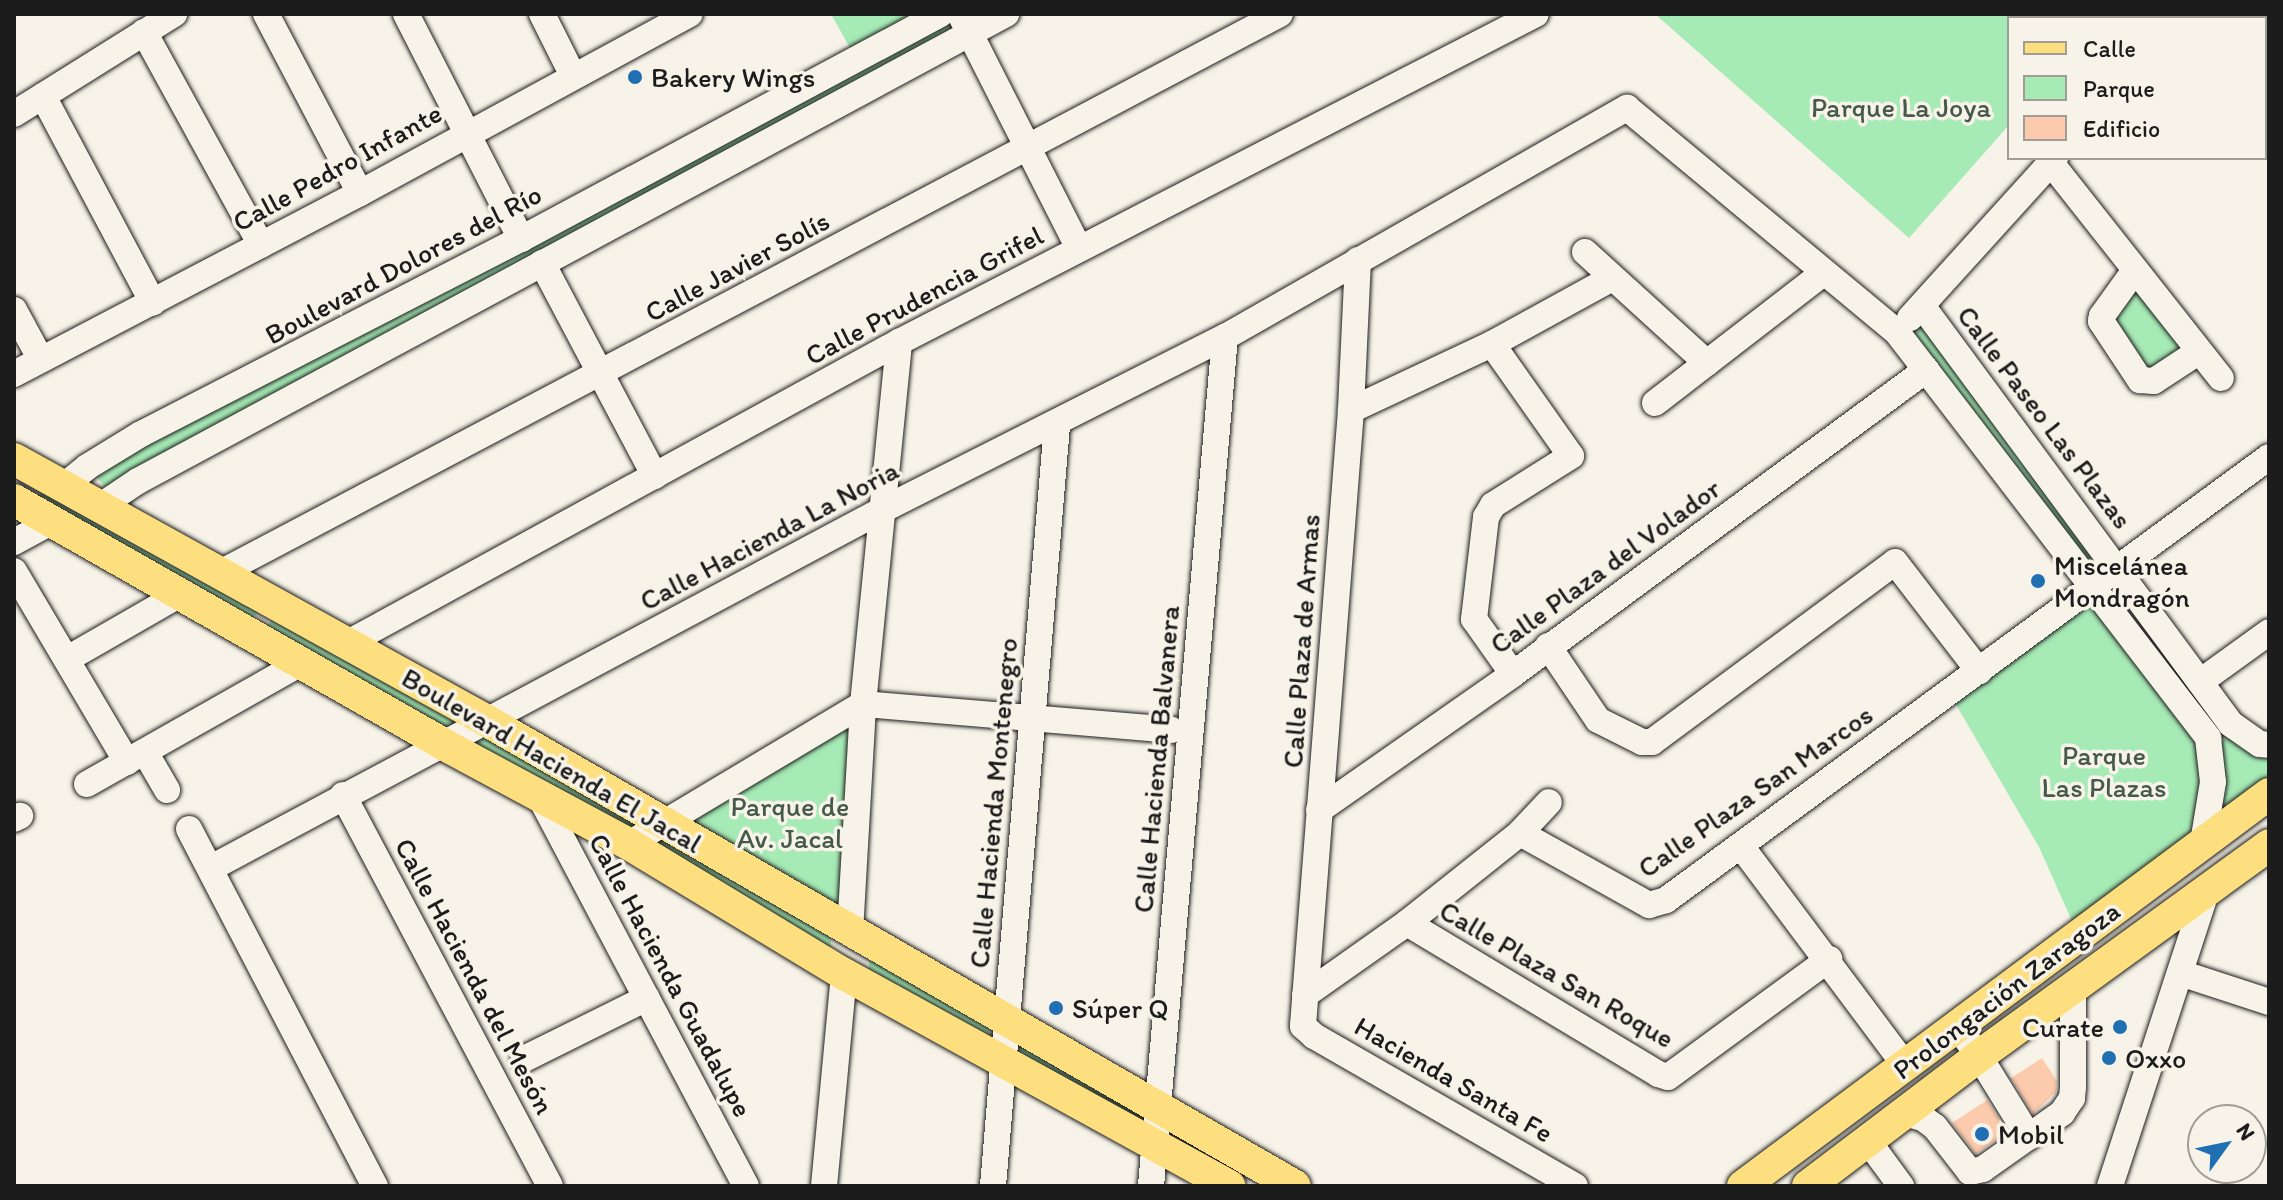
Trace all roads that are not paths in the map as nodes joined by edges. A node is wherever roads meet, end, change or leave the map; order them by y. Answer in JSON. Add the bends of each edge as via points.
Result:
{"nodes":[{"id":1,"x":174,"y":14,"type":"edge"},
{"id":2,"x":266,"y":14,"type":"edge"},
{"id":3,"x":406,"y":14,"type":"edge"},
{"id":4,"x":542,"y":14,"type":"edge"},
{"id":5,"x":940,"y":14,"type":"edge"},
{"id":6,"x":1006,"y":14,"type":"edge"},
{"id":7,"x":1280,"y":14,"type":"edge"},
{"id":8,"x":681,"y":16,"type":"edge"},
{"id":9,"x":1522,"y":17,"type":"edge"},
{"id":10,"x":965,"y":23,"type":"edge"},
{"id":11,"x":144,"y":32,"type":"junction"},
{"id":12,"x":847,"y":64,"type":"junction"},
{"id":13,"x":573,"y":76,"type":"junction"},
{"id":14,"x":861,"y":91,"type":"junction"},
{"id":15,"x":43,"y":96,"type":"junction"},
{"id":16,"x":14,"y":114,"type":"edge"},
{"id":17,"x":466,"y":133,"type":"junction"},
{"id":18,"x":1028,"y":149,"type":"junction"},
{"id":19,"x":2053,"y":160,"type":"edge"},
{"id":20,"x":613,"y":189,"type":"junction"},
{"id":21,"x":360,"y":193,"type":"junction"},
{"id":22,"x":626,"y":218,"type":"junction"},
{"id":23,"x":521,"y":239,"type":"junction"},
{"id":24,"x":261,"y":245,"type":"junction"},
{"id":25,"x":1079,"y":249,"type":"junction"},
{"id":26,"x":1585,"y":252,"type":"dead end"},
{"id":27,"x":1358,"y":260,"type":"junction"},
{"id":28,"x":542,"y":263,"type":"junction"},
{"id":29,"x":2135,"y":270,"type":"junction"},
{"id":30,"x":1822,"y":274,"type":"junction"},
{"id":31,"x":1612,"y":278,"type":"junction"},
{"id":32,"x":153,"y":303,"type":"junction"},
{"id":33,"x":1923,"y":307,"type":"junction"},
{"id":34,"x":14,"y":310,"type":"edge"},
{"id":35,"x":1896,"y":331,"type":"junction"},
{"id":36,"x":1225,"y":337,"type":"junction"},
{"id":37,"x":899,"y":342,"type":"junction"},
{"id":38,"x":1492,"y":344,"type":"junction"},
{"id":39,"x":2198,"y":352,"type":"junction"},
{"id":40,"x":40,"y":358,"type":"junction"},
{"id":41,"x":1707,"y":363,"type":"junction"},
{"id":42,"x":1926,"y":370,"type":"junction"},
{"id":43,"x":14,"y":374,"type":"edge"},
{"id":44,"x":601,"y":374,"type":"junction"},
{"id":45,"x":2221,"y":378,"type":"dead end"},
{"id":46,"x":223,"y":394,"type":"junction"},
{"id":47,"x":1655,"y":403,"type":"dead end"},
{"id":48,"x":1351,"y":410,"type":"junction"},
{"id":49,"x":243,"y":425,"type":"junction"},
{"id":50,"x":1057,"y":425,"type":"junction"},
{"id":51,"x":2269,"y":457,"type":"edge"},
{"id":52,"x":14,"y":459,"type":"edge"},
{"id":53,"x":655,"y":476,"type":"junction"},
{"id":54,"x":55,"y":480,"type":"junction"},
{"id":55,"x":17,"y":506,"type":"edge"},
{"id":56,"x":99,"y":507,"type":"junction"},
{"id":57,"x":884,"y":509,"type":"junction"},
{"id":58,"x":53,"y":521,"type":"junction"},
{"id":59,"x":14,"y":542,"type":"edge"},
{"id":60,"x":2119,"y":569,"type":"junction"},
{"id":61,"x":14,"y":571,"type":"edge"},
{"id":62,"x":222,"y":572,"type":"junction"},
{"id":63,"x":2094,"y":588,"type":"junction"},
{"id":64,"x":182,"y":593,"type":"junction"},
{"id":65,"x":279,"y":603,"type":"junction"},
{"id":66,"x":2269,"y":632,"type":"edge"},
{"id":67,"x":256,"y":635,"type":"junction"},
{"id":68,"x":348,"y":643,"type":"junction"},
{"id":69,"x":1548,"y":646,"type":"junction"},
{"id":70,"x":69,"y":658,"type":"junction"},
{"id":71,"x":303,"y":662,"type":"junction"},
{"id":72,"x":1979,"y":671,"type":"junction"},
{"id":73,"x":1513,"y":674,"type":"junction"},
{"id":74,"x":2200,"y":682,"type":"junction"},
{"id":75,"x":863,"y":704,"type":"junction"},
{"id":76,"x":1032,"y":716,"type":"junction"},
{"id":77,"x":487,"y":721,"type":"junction"},
{"id":78,"x":2231,"y":724,"type":"junction"},
{"id":79,"x":1172,"y":730,"type":"dead end"},
{"id":80,"x":2208,"y":738,"type":"junction"},
{"id":81,"x":443,"y":744,"type":"junction"},
{"id":82,"x":2269,"y":745,"type":"edge"},
{"id":83,"x":136,"y":757,"type":"junction"},
{"id":84,"x":87,"y":784,"type":"dead end"},
{"id":85,"x":167,"y":790,"type":"dead end"},
{"id":86,"x":2269,"y":794,"type":"edge"},
{"id":87,"x":343,"y":795,"type":"junction"},
{"id":88,"x":539,"y":795,"type":"junction"},
{"id":89,"x":1549,"y":802,"type":"dead end"},
{"id":90,"x":1319,"y":810,"type":"junction"},
{"id":91,"x":664,"y":824,"type":"junction"},
{"id":92,"x":189,"y":829,"type":"dead end"},
{"id":93,"x":1520,"y":833,"type":"junction"},
{"id":94,"x":2203,"y":843,"type":"junction"},
{"id":95,"x":629,"y":844,"type":"junction"},
{"id":96,"x":2269,"y":845,"type":"edge"},
{"id":97,"x":1741,"y":846,"type":"junction"},
{"id":98,"x":211,"y":868,"type":"junction"},
{"id":99,"x":2208,"y":887,"type":"junction"},
{"id":100,"x":1407,"y":923,"type":"junction"},
{"id":101,"x":850,"y":932,"type":"junction"},
{"id":102,"x":1829,"y":959,"type":"junction"},
{"id":103,"x":2180,"y":973,"type":"junction"},
{"id":104,"x":844,"y":974,"type":"junction"},
{"id":105,"x":2073,"y":987,"type":"junction"},
{"id":106,"x":1305,"y":995,"type":"junction"},
{"id":107,"x":647,"y":998,"type":"junction"},
{"id":108,"x":2269,"y":1002,"type":"edge"},
{"id":109,"x":1007,"y":1020,"type":"junction"},
{"id":110,"x":1303,"y":1026,"type":"joint"},
{"id":111,"x":1957,"y":1026,"type":"junction"},
{"id":112,"x":1979,"y":1056,"type":"junction"},
{"id":113,"x":524,"y":1059,"type":"dead end"},
{"id":114,"x":1004,"y":1062,"type":"junction"},
{"id":115,"x":1905,"y":1065,"type":"junction"},
{"id":116,"x":1158,"y":1105,"type":"junction"},
{"id":117,"x":1904,"y":1113,"type":"junction"},
{"id":118,"x":2029,"y":1137,"type":"junction"},
{"id":119,"x":1868,"y":1141,"type":"junction"},
{"id":120,"x":1155,"y":1144,"type":"junction"},
{"id":121,"x":375,"y":1186,"type":"edge"},
{"id":122,"x":550,"y":1186,"type":"edge"},
{"id":123,"x":746,"y":1186,"type":"edge"},
{"id":124,"x":824,"y":1186,"type":"edge"},
{"id":125,"x":993,"y":1186,"type":"edge"},
{"id":126,"x":1151,"y":1186,"type":"edge"},
{"id":127,"x":1230,"y":1186,"type":"edge"},
{"id":128,"x":1295,"y":1186,"type":"edge"},
{"id":129,"x":1575,"y":1186,"type":"edge"},
{"id":130,"x":1743,"y":1186,"type":"edge"},
{"id":131,"x":1808,"y":1186,"type":"edge"},
{"id":132,"x":1901,"y":1186,"type":"edge"},
{"id":133,"x":2110,"y":1186,"type":"edge"}],
"edges":[{"from":1,"to":11,"type":"street"},
{"from":2,"to":21,"type":"street"},
{"from":3,"to":17,"type":"street"},
{"from":4,"to":13,"type":"street"},
{"from":5,"to":12,"type":"street","name":"Boulevard Dolores del Río"},
{"from":6,"to":10,"type":"street"},
{"from":7,"to":18,"type":"street","name":"Calle Javier Solís"},
{"from":8,"to":13,"type":"street","name":"Calle Pedro Infante"},
{"from":9,"to":25,"type":"street","name":"Calle Prudencia Grifel"},
{"from":10,"to":14,"type":"street"},
{"from":10,"to":18,"type":"street"},
{"from":11,"to":15,"type":"street"},
{"from":11,"to":24,"type":"street"},
{"from":12,"to":14,"type":"street"},
{"from":12,"to":20,"type":"street","name":"Boulevard Dolores del Río"},
{"from":13,"to":17,"type":"street","name":"Calle Pedro Infante"},
{"from":14,"to":22,"type":"street"},
{"from":15,"to":16,"type":"street"},
{"from":15,"to":32,"type":"street"},
{"from":17,"to":21,"type":"street","name":"Calle Pedro Infante"},
{"from":17,"to":23,"type":"street"},
{"from":18,"to":25,"type":"street"},
{"from":18,"to":44,"type":"street","name":"Calle Javier Solís"},
{"from":19,"to":29,"type":"street"},
{"from":19,"to":33,"type":"street"},
{"from":20,"to":22,"type":"street"},
{"from":20,"to":23,"type":"street","name":"Boulevard Dolores del Río"},
{"from":21,"to":24,"type":"street","name":"Calle Pedro Infante"},
{"from":22,"to":28,"type":"street"},
{"from":23,"to":46,"type":"street","name":"Boulevard Dolores del Río"},
{"from":24,"to":32,"type":"street","name":"Calle Pedro Infante"},
{"from":25,"to":37,"type":"street","name":"Calle Prudencia Grifel"},
{"from":26,"to":31,"type":"street"},
{"from":27,"to":30,"type":"street","name":"Calle Hacienda La Noria","via":[[1627,108]]},
{"from":27,"to":36,"type":"street","name":"Calle Hacienda La Noria"},
{"from":27,"to":48,"type":"street","name":"Calle Plaza de Armas"},
{"from":28,"to":44,"type":"street"},
{"from":28,"to":49,"type":"street"},
{"from":29,"to":39,"type":"street"},
{"from":29,"to":39,"type":"street","via":[[2101,321],[2140,380],[2154,381]]},
{"from":30,"to":35,"type":"street"},
{"from":30,"to":41,"type":"street"},
{"from":31,"to":38,"type":"street"},
{"from":31,"to":41,"type":"street"},
{"from":32,"to":40,"type":"street","name":"Calle Pedro Infante"},
{"from":33,"to":35,"type":"street"},
{"from":33,"to":60,"type":"street","name":"Calle Paseo Las Plazas"},
{"from":34,"to":40,"type":"street"},
{"from":35,"to":42,"type":"street"},
{"from":36,"to":50,"type":"street","name":"Calle Hacienda La Noria"},
{"from":36,"to":116,"type":"street","name":"Calle Hacienda Balvanera"},
{"from":37,"to":53,"type":"street","name":"Calle Prudencia Grifel"},
{"from":37,"to":57,"type":"street"},
{"from":38,"to":48,"type":"street"},
{"from":38,"to":73,"type":"street","via":[[1571,456],[1493,505],[1486,517],[1474,619]]},
{"from":39,"to":45,"type":"street"},
{"from":40,"to":43,"type":"street","name":"Calle Pedro Infante"},
{"from":41,"to":47,"type":"street"},
{"from":42,"to":63,"type":"street"},
{"from":42,"to":69,"type":"street","name":"Calle Plaza del Volador"},
{"from":44,"to":53,"type":"street"},
{"from":44,"to":62,"type":"street","name":"Calle Javier Solís"},
{"from":46,"to":49,"type":"street"},
{"from":46,"to":54,"type":"street","name":"Boulevard Dolores del Río"},
{"from":48,"to":90,"type":"street","name":"Calle Plaza de Armas"},
{"from":49,"to":56,"type":"street"},
{"from":50,"to":57,"type":"street","name":"Calle Hacienda La Noria"},
{"from":50,"to":76,"type":"street","name":"Calle Hacienda Montenegro"},
{"from":51,"to":60,"type":"street","name":"Calle Plaza San Marcos"},
{"from":52,"to":54,"type":"main road","name":"Boulevard Hacienda El Jacal"},
{"from":53,"to":68,"type":"street","name":"Calle Prudencia Grifel"},
{"from":54,"to":55,"type":"street"},
{"from":54,"to":56,"type":"main road","name":"Boulevard Hacienda El Jacal"},
{"from":55,"to":58,"type":"main road","name":"Boulevard Hacienda El Jacal"},
{"from":56,"to":62,"type":"main road","name":"Boulevard Hacienda El Jacal"},
{"from":57,"to":75,"type":"street"},
{"from":57,"to":77,"type":"street","name":"Calle Hacienda La Noria"},
{"from":58,"to":59,"type":"street"},
{"from":58,"to":64,"type":"main road","name":"Boulevard Hacienda El Jacal"},
{"from":60,"to":63,"type":"street","name":"Calle Plaza San Marcos"},
{"from":60,"to":74,"type":"street","name":"Calle Paseo Las Plazas"},
{"from":61,"to":70,"type":"street"},
{"from":62,"to":65,"type":"main road","name":"Boulevard Hacienda El Jacal"},
{"from":63,"to":72,"type":"street","name":"Calle Plaza San Marcos"},
{"from":63,"to":80,"type":"street"},
{"from":64,"to":67,"type":"main road","name":"Boulevard Hacienda El Jacal"},
{"from":64,"to":70,"type":"street"},
{"from":65,"to":67,"type":"main road"},
{"from":65,"to":68,"type":"main road","name":"Boulevard Hacienda El Jacal"},
{"from":66,"to":74,"type":"street"},
{"from":67,"to":71,"type":"main road","name":"Boulevard Hacienda El Jacal"},
{"from":68,"to":77,"type":"main road","name":"Boulevard Hacienda El Jacal"},
{"from":69,"to":72,"type":"street","via":[[1598,720],[1652,742],[1895,562]]},
{"from":69,"to":73,"type":"street","name":"Calle Plaza del Volador"},
{"from":70,"to":83,"type":"street"},
{"from":71,"to":81,"type":"main road","name":"Boulevard Hacienda El Jacal"},
{"from":71,"to":83,"type":"street"},
{"from":72,"to":97,"type":"street","name":"Calle Plaza San Marcos"},
{"from":73,"to":90,"type":"street","name":"Calle Plaza del Volador"},
{"from":74,"to":78,"type":"street","name":"Calle Paseo Las Plazas"},
{"from":75,"to":76,"type":"street"},
{"from":75,"to":91,"type":"street"},
{"from":75,"to":101,"type":"street"},
{"from":76,"to":79,"type":"street"},
{"from":76,"to":109,"type":"street","name":"Calle Hacienda Montenegro"},
{"from":77,"to":81,"type":"street","name":"Calle Hacienda La Noria"},
{"from":77,"to":91,"type":"main road","name":"Boulevard Hacienda El Jacal"},
{"from":78,"to":80,"type":"street"},
{"from":78,"to":82,"type":"street","name":"Calle Paseo Las Plazas"},
{"from":80,"to":94,"type":"street","via":[[2213,782]]},
{"from":81,"to":87,"type":"street","name":"Calle Hacienda La Noria"},
{"from":81,"to":88,"type":"main road","name":"Boulevard Hacienda El Jacal"},
{"from":83,"to":84,"type":"street"},
{"from":83,"to":85,"type":"street"},
{"from":86,"to":94,"type":"main road","name":"Prolongación Zaragoza"},
{"from":87,"to":98,"type":"street","name":"Calle Hacienda La Noria"},
{"from":87,"to":122,"type":"street","name":"Calle Hacienda del Mesón"},
{"from":88,"to":95,"type":"main road","name":"Boulevard Hacienda El Jacal"},
{"from":88,"to":107,"type":"street","name":"Calle Hacienda Guadalupe"},
{"from":89,"to":93,"type":"street"},
{"from":90,"to":106,"type":"street","name":"Calle Plaza de Armas"},
{"from":91,"to":95,"type":"street"},
{"from":91,"to":101,"type":"main road","name":"Boulevard Hacienda El Jacal"},
{"from":92,"to":98,"type":"street"},
{"from":93,"to":97,"type":"street","name":"Calle Plaza San Marcos","via":[[1649,905],[1666,900]]},
{"from":93,"to":100,"type":"street"},
{"from":94,"to":111,"type":"main road","name":"Prolongación Zaragoza"},
{"from":95,"to":104,"type":"main road","name":"Boulevard Hacienda El Jacal"},
{"from":96,"to":99,"type":"main road","name":"Prolongación Zaragoza"},
{"from":97,"to":102,"type":"street"},
{"from":98,"to":121,"type":"street"},
{"from":99,"to":103,"type":"street"},
{"from":99,"to":105,"type":"main road","name":"Prolongación Zaragoza"},
{"from":100,"to":102,"type":"street","name":"Calle Plaza San Roque","via":[[1668,1077]]},
{"from":100,"to":106,"type":"street"},
{"from":101,"to":109,"type":"main road","name":"Boulevard Hacienda El Jacal"},
{"from":102,"to":115,"type":"street"},
{"from":103,"to":108,"type":"street"},
{"from":103,"to":133,"type":"street"},
{"from":104,"to":114,"type":"main road","name":"Boulevard Hacienda El Jacal"},
{"from":104,"to":124,"type":"street"},
{"from":105,"to":112,"type":"main road","name":"Prolongación Zaragoza"},
{"from":105,"to":118,"type":"street","via":[[2072,1098],[2062,1113]]},
{"from":106,"to":110,"type":"street","name":"Calle Plaza de Armas"},
{"from":107,"to":113,"type":"street"},
{"from":107,"to":123,"type":"street","name":"Calle Hacienda Guadalupe"},
{"from":109,"to":114,"type":"street","name":"Calle Hacienda Montenegro"},
{"from":109,"to":116,"type":"main road","name":"Boulevard Hacienda El Jacal"},
{"from":110,"to":129,"type":"street","name":"Hacienda Santa Fe"},
{"from":111,"to":112,"type":"street"},
{"from":111,"to":115,"type":"main road","name":"Prolongación Zaragoza"},
{"from":112,"to":117,"type":"main road","name":"Prolongación Zaragoza"},
{"from":112,"to":118,"type":"street"},
{"from":114,"to":120,"type":"main road","name":"Boulevard Hacienda El Jacal"},
{"from":114,"to":125,"type":"street","name":"Calle Hacienda Montenegro"},
{"from":115,"to":130,"type":"main road","name":"Prolongación Zaragoza"},
{"from":116,"to":120,"type":"street","name":"Calle Hacienda Balvanera"},
{"from":116,"to":128,"type":"main road","name":"Boulevard Hacienda El Jacal"},
{"from":117,"to":118,"type":"street","via":[[1935,1127],[1970,1172],[1983,1169]]},
{"from":117,"to":119,"type":"main road","name":"Prolongación Zaragoza"},
{"from":119,"to":131,"type":"main road","name":"Prolongación Zaragoza"},
{"from":119,"to":132,"type":"street"},
{"from":120,"to":126,"type":"street","name":"Calle Hacienda Balvanera"},
{"from":120,"to":127,"type":"main road","name":"Boulevard Hacienda El Jacal"}]}
